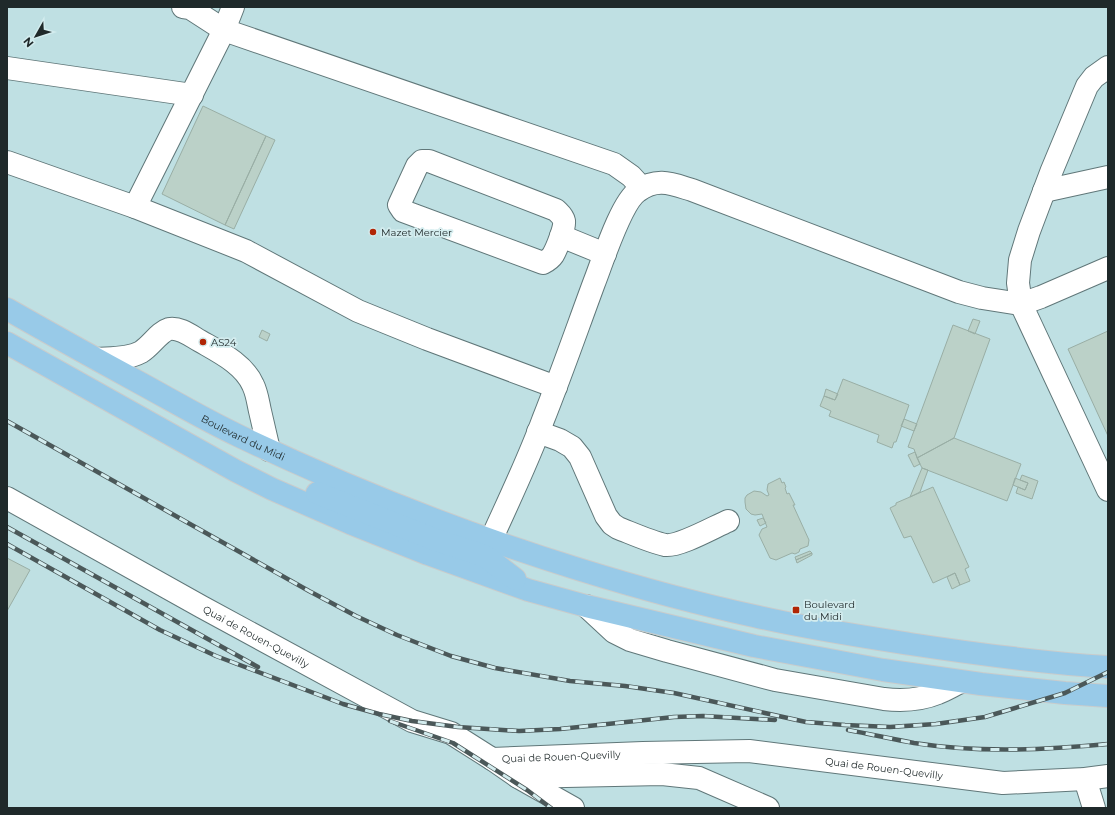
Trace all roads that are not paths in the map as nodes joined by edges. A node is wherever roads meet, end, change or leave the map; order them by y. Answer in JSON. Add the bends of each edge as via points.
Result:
{"nodes":[{"id":1,"x":183,"y":7,"type":"edge"},
{"id":2,"x":233,"y":7,"type":"edge"},
{"id":3,"x":224,"y":30,"type":"junction"},
{"id":4,"x":7,"y":68,"type":"edge"},
{"id":5,"x":1108,"y":68,"type":"edge"},
{"id":6,"x":192,"y":95,"type":"junction"},
{"id":7,"x":7,"y":162,"type":"edge"},
{"id":8,"x":1108,"y":177,"type":"edge"},
{"id":9,"x":642,"y":188,"type":"junction"},
{"id":10,"x":1044,"y":191,"type":"junction"},
{"id":11,"x":135,"y":207,"type":"junction"},
{"id":12,"x":561,"y":236,"type":"junction"},
{"id":13,"x":605,"y":254,"type":"junction"},
{"id":14,"x":1108,"y":268,"type":"edge"},
{"id":15,"x":1021,"y":304,"type":"junction"},
{"id":16,"x":7,"y":309,"type":"edge"},
{"id":17,"x":7,"y":343,"type":"edge"},
{"id":18,"x":97,"y":359,"type":"junction"},
{"id":19,"x":556,"y":387,"type":"junction"},
{"id":20,"x":538,"y":432,"type":"junction"},
{"id":21,"x":269,"y":450,"type":"junction"},
{"id":22,"x":258,"y":482,"type":"junction"},
{"id":23,"x":1108,"y":490,"type":"edge"},
{"id":24,"x":7,"y":498,"type":"edge"},
{"id":25,"x":728,"y":521,"type":"dead end"},
{"id":26,"x":488,"y":548,"type":"junction"},
{"id":27,"x":528,"y":590,"type":"junction"},
{"id":28,"x":586,"y":606,"type":"junction"},
{"id":29,"x":1108,"y":667,"type":"edge"},
{"id":30,"x":961,"y":682,"type":"junction"},
{"id":31,"x":1108,"y":696,"type":"edge"},
{"id":32,"x":492,"y":759,"type":"junction"},
{"id":33,"x":1108,"y":776,"type":"edge"},
{"id":34,"x":518,"y":777,"type":"junction"},
{"id":35,"x":1085,"y":779,"type":"junction"},
{"id":36,"x":573,"y":808,"type":"edge"},
{"id":37,"x":768,"y":808,"type":"edge"},
{"id":38,"x":1094,"y":808,"type":"edge"}],
"edges":[{"from":1,"to":3,"type":"lane","via":[[190,8]]},
{"from":2,"to":3,"type":"lane"},
{"from":3,"to":6,"type":"lane"},
{"from":3,"to":9,"type":"lane","via":[[614,164]]},
{"from":4,"to":6,"type":"lane"},
{"from":5,"to":10,"type":"lane","via":[[1094,77],[1087,86]]},
{"from":6,"to":11,"type":"lane"},
{"from":7,"to":11,"type":"lane"},
{"from":8,"to":10,"type":"lane"},
{"from":9,"to":13,"type":"lane","via":[[636,191],[626,204]]},
{"from":9,"to":15,"type":"lane","via":[[658,182],[692,190],[959,292]]},
{"from":10,"to":15,"type":"lane","via":[[1020,260],[1018,283]]},
{"from":11,"to":19,"type":"lane","via":[[246,251],[358,311]]},
{"from":12,"to":12,"type":"lane","via":[[553,255],[543,263],[403,211],[399,205],[417,166],[422,161],[429,160],[556,210],[562,215],[564,223]]},
{"from":12,"to":13,"type":"lane"},
{"from":13,"to":19,"type":"lane"},
{"from":14,"to":15,"type":"lane"},
{"from":15,"to":23,"type":"lane"},
{"from":16,"to":18,"type":"main road","name":"Boulevard du Midi"},
{"from":17,"to":22,"type":"main road","name":"Boulevard du Midi"},
{"from":18,"to":21,"type":"main road","name":"Boulevard du Midi","via":[[183,407]]},
{"from":18,"to":21,"type":"lane","via":[[133,355],[143,351],[167,330],[182,331],[224,354],[247,375],[257,395]]},
{"from":19,"to":20,"type":"lane"},
{"from":20,"to":25,"type":"lane","via":[[572,447],[580,457],[606,516],[618,528],[665,545],[686,540]]},
{"from":20,"to":26,"type":"lane"},
{"from":21,"to":26,"type":"main road","name":"Boulevard du Midi","via":[[443,523]]},
{"from":22,"to":26,"type":"main road","name":"Boulevard du Midi","via":[[318,493],[436,540]]},
{"from":22,"to":27,"type":"main road","name":"Boulevard du Midi","via":[[350,523]]},
{"from":24,"to":32,"type":"lane","name":"Quai de Rouen-Quevilly","via":[[412,721],[451,733]]},
{"from":26,"to":27,"type":"main road","name":"Boulevard du Midi"},
{"from":26,"to":29,"type":"main road","name":"Boulevard du Midi","via":[[540,557],[620,582],[754,616],[963,652]]},
{"from":27,"to":28,"type":"main road","name":"Boulevard du Midi"},
{"from":28,"to":30,"type":"main road","name":"Boulevard du Midi","via":[[754,646]]},
{"from":28,"to":30,"type":"lane","via":[[614,632],[630,640],[775,680],[898,700],[938,693]]},
{"from":30,"to":31,"type":"main road","name":"Boulevard du Midi"},
{"from":32,"to":34,"type":"lane"},
{"from":32,"to":35,"type":"lane","name":"Quai de Rouen-Quevilly","via":[[749,751],[1003,784]]},
{"from":33,"to":35,"type":"lane","name":"Quai de Rouen-Quevilly"},
{"from":34,"to":36,"type":"lane"},
{"from":34,"to":37,"type":"lane","via":[[662,774],[699,778]]},
{"from":35,"to":38,"type":"lane"}]}
